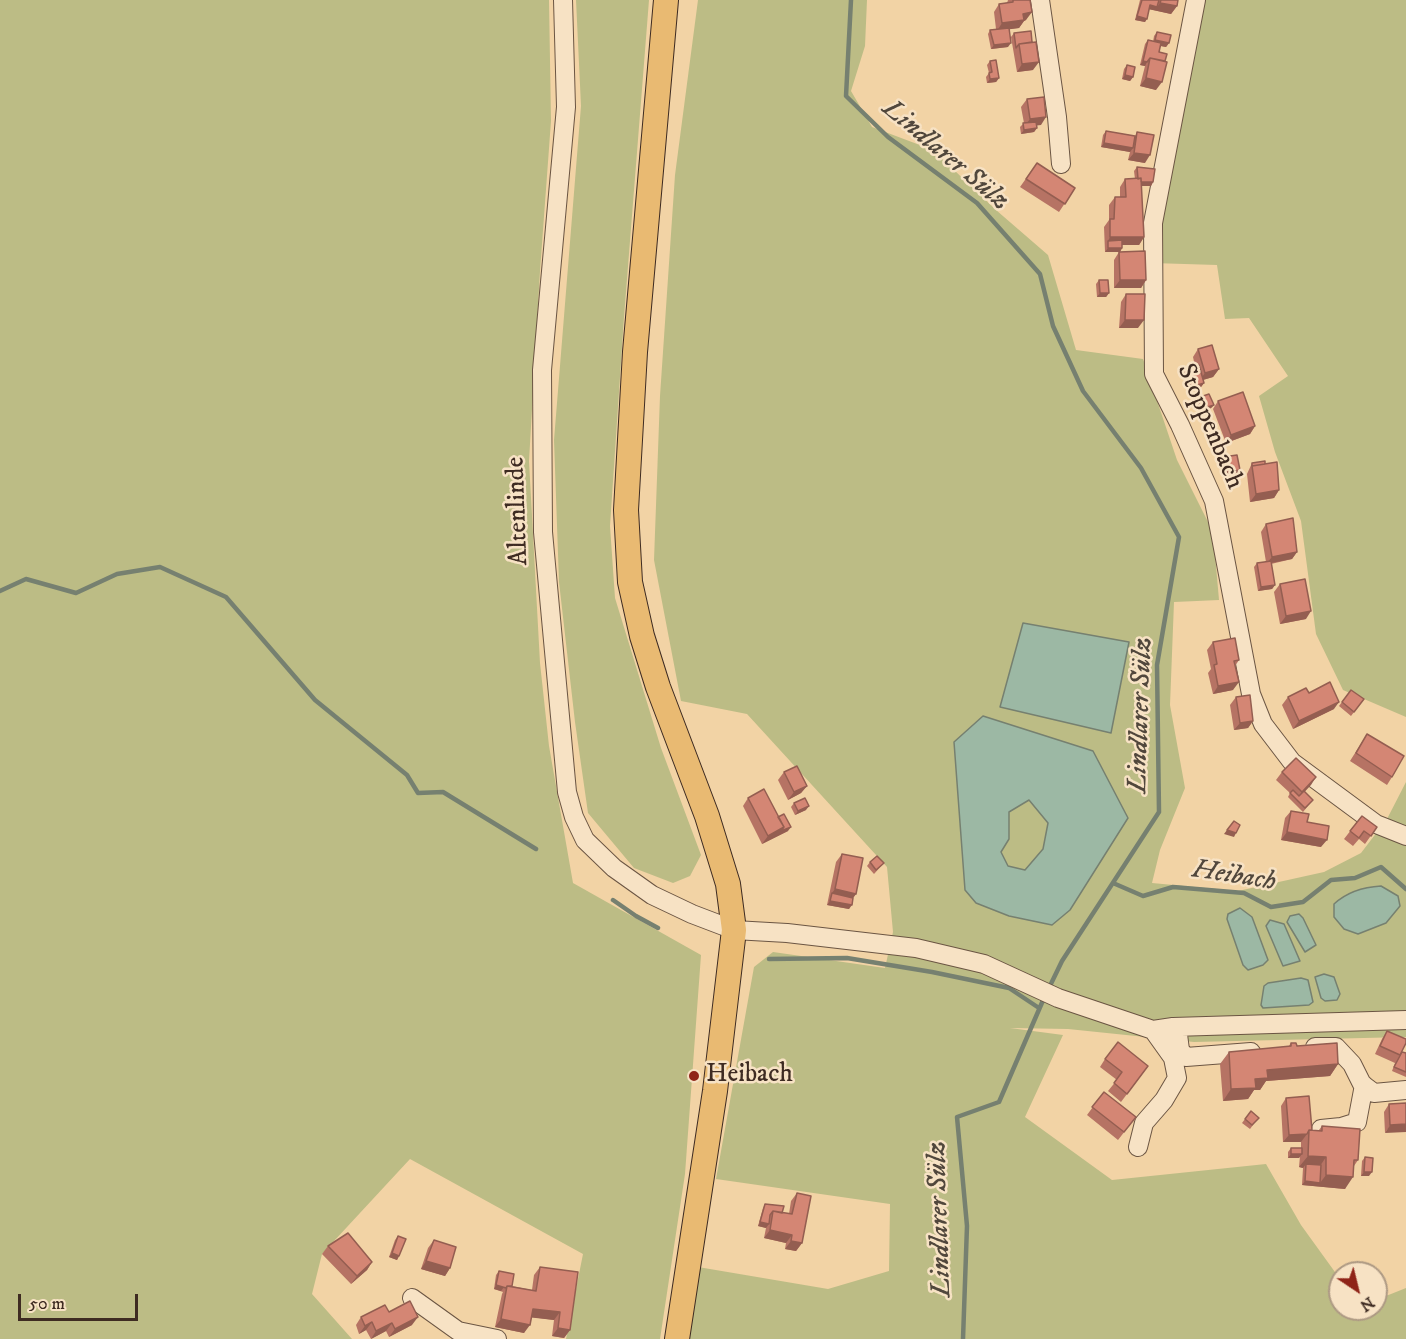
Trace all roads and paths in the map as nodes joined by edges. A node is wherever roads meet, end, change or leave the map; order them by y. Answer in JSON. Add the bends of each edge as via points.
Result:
{"nodes":[{"id":1,"x":563,"y":0,"type":"edge"},
{"id":2,"x":666,"y":0,"type":"edge"},
{"id":3,"x":1040,"y":0,"type":"edge"},
{"id":4,"x":1196,"y":0,"type":"edge"},
{"id":5,"x":1061,"y":164,"type":"dead end"},
{"id":6,"x":1406,"y":836,"type":"edge"},
{"id":7,"x":734,"y":930,"type":"junction"},
{"id":8,"x":1398,"y":1020,"type":"edge"},
{"id":9,"x":1178,"y":1027,"type":"junction"},
{"id":10,"x":1154,"y":1030,"type":"junction"},
{"id":11,"x":1406,"y":1031,"type":"edge"},
{"id":12,"x":1296,"y":1049,"type":"edge"},
{"id":13,"x":1265,"y":1051,"type":"edge"},
{"id":14,"x":1364,"y":1085,"type":"junction"},
{"id":15,"x":1406,"y":1090,"type":"edge"},
{"id":16,"x":1357,"y":1122,"type":"junction"},
{"id":17,"x":1322,"y":1129,"type":"edge"},
{"id":18,"x":1356,"y":1144,"type":"edge"},
{"id":19,"x":1138,"y":1147,"type":"dead end"},
{"id":20,"x":412,"y":1298,"type":"dead end"},
{"id":21,"x":497,"y":1339,"type":"edge"},
{"id":22,"x":677,"y":1339,"type":"edge"}],
"edges":[{"from":1,"to":7,"type":"street","name":"Altenlinde","via":[[566,107],[542,370],[543,532],[567,792],[585,840],[614,868],[652,895]]},
{"from":2,"to":7,"type":"main road","via":[[635,352],[626,510],[630,582],[658,687],[728,884]]},
{"from":3,"to":5,"type":"street"},
{"from":4,"to":6,"type":"street","name":"Stoppenbach","via":[[1153,223],[1154,374],[1214,501],[1251,694],[1263,724],[1300,769],[1376,824]]},
{"from":7,"to":10,"type":"street","via":[[916,948],[984,964],[1058,999]]},
{"from":7,"to":22,"type":"main road","via":[[715,1091]]},
{"from":8,"to":9,"type":"street"},
{"from":8,"to":11,"type":"street"},
{"from":9,"to":10,"type":"street"},
{"from":9,"to":13,"type":"street","via":[[1180,1050],[1186,1057]]},
{"from":10,"to":19,"type":"street","via":[[1173,1058],[1177,1078],[1144,1123]]},
{"from":12,"to":14,"type":"street","via":[[1336,1047]]},
{"from":14,"to":15,"type":"street","via":[[1374,1094]]},
{"from":14,"to":16,"type":"street"},
{"from":16,"to":17,"type":"street"},
{"from":16,"to":18,"type":"street"},
{"from":20,"to":21,"type":"street","via":[[458,1331]]}]}
